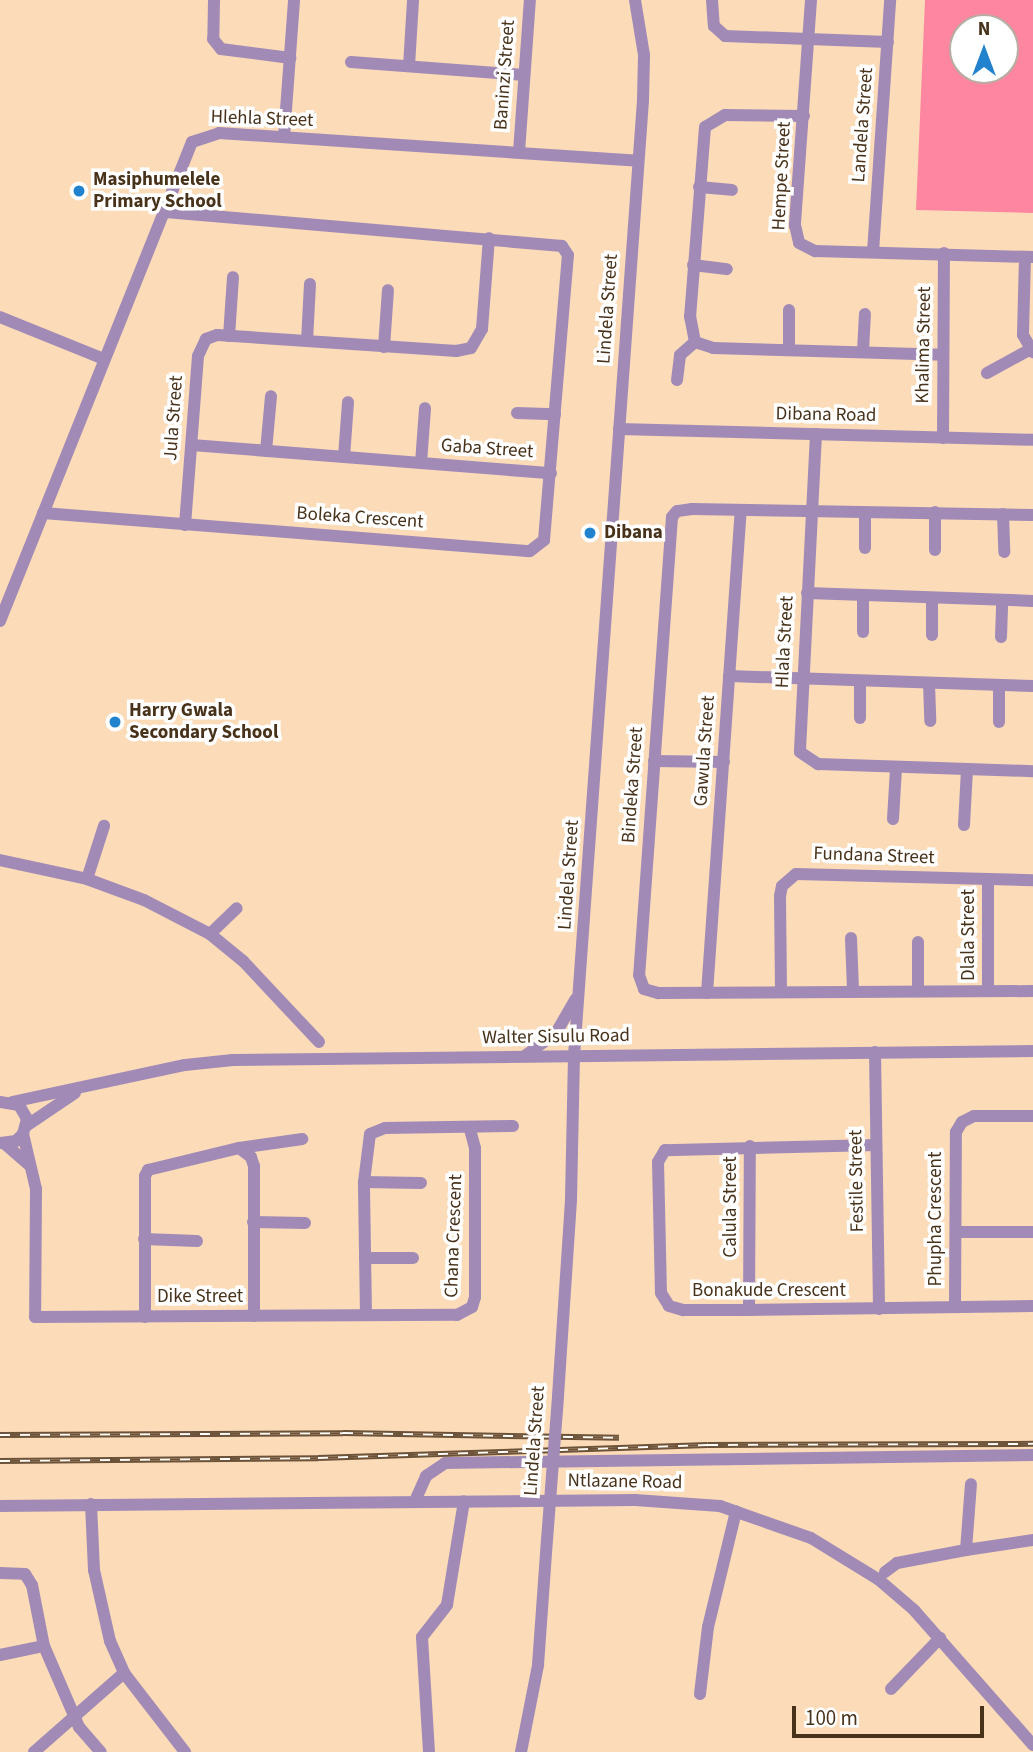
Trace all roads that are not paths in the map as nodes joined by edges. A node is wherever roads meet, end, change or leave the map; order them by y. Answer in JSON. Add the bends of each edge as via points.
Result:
{"nodes":[{"id":1,"x":214,"y":0,"type":"edge"},
{"id":2,"x":294,"y":0,"type":"edge"},
{"id":3,"x":413,"y":0,"type":"edge"},
{"id":4,"x":530,"y":0,"type":"edge"},
{"id":5,"x":635,"y":0,"type":"edge"},
{"id":6,"x":712,"y":0,"type":"edge"},
{"id":7,"x":811,"y":0,"type":"edge"},
{"id":8,"x":890,"y":0,"type":"edge"},
{"id":9,"x":809,"y":39,"type":"junction"},
{"id":10,"x":888,"y":42,"type":"junction"},
{"id":11,"x":290,"y":58,"type":"junction"},
{"id":12,"x":351,"y":62,"type":"dead end"},
{"id":13,"x":409,"y":66,"type":"junction"},
{"id":14,"x":524,"y":75,"type":"junction"},
{"id":15,"x":804,"y":116,"type":"junction"},
{"id":16,"x":284,"y":137,"type":"junction"},
{"id":17,"x":519,"y":152,"type":"junction"},
{"id":18,"x":638,"y":161,"type":"junction"},
{"id":19,"x":699,"y":187,"type":"junction"},
{"id":20,"x":732,"y":190,"type":"dead end"},
{"id":21,"x":162,"y":212,"type":"junction"},
{"id":22,"x":489,"y":238,"type":"junction"},
{"id":23,"x":873,"y":252,"type":"junction"},
{"id":24,"x":944,"y":253,"type":"junction"},
{"id":25,"x":1029,"y":257,"type":"edge"},
{"id":26,"x":693,"y":265,"type":"junction"},
{"id":27,"x":727,"y":269,"type":"dead end"},
{"id":28,"x":233,"y":277,"type":"dead end"},
{"id":29,"x":310,"y":285,"type":"dead end"},
{"id":30,"x":388,"y":290,"type":"dead end"},
{"id":31,"x":789,"y":310,"type":"dead end"},
{"id":32,"x":865,"y":314,"type":"dead end"},
{"id":33,"x":0,"y":317,"type":"edge"},
{"id":34,"x":229,"y":336,"type":"junction"},
{"id":35,"x":307,"y":341,"type":"junction"},
{"id":36,"x":695,"y":342,"type":"junction"},
{"id":37,"x":384,"y":347,"type":"junction"},
{"id":38,"x":789,"y":349,"type":"junction"},
{"id":39,"x":863,"y":351,"type":"junction"},
{"id":40,"x":1031,"y":351,"type":"edge"},
{"id":41,"x":943,"y":355,"type":"junction"},
{"id":42,"x":104,"y":359,"type":"junction"},
{"id":43,"x":987,"y":373,"type":"dead end"},
{"id":44,"x":677,"y":380,"type":"dead end"},
{"id":45,"x":271,"y":396,"type":"dead end"},
{"id":46,"x":348,"y":402,"type":"dead end"},
{"id":47,"x":425,"y":408,"type":"dead end"},
{"id":48,"x":517,"y":413,"type":"dead end"},
{"id":49,"x":555,"y":414,"type":"junction"},
{"id":50,"x":619,"y":429,"type":"junction"},
{"id":51,"x":816,"y":434,"type":"junction"},
{"id":52,"x":943,"y":438,"type":"junction"},
{"id":53,"x":1033,"y":440,"type":"edge"},
{"id":54,"x":192,"y":445,"type":"junction"},
{"id":55,"x":266,"y":451,"type":"junction"},
{"id":56,"x":344,"y":457,"type":"junction"},
{"id":57,"x":421,"y":463,"type":"junction"},
{"id":58,"x":551,"y":473,"type":"junction"},
{"id":59,"x":741,"y":511,"type":"junction"},
{"id":60,"x":812,"y":512,"type":"junction"},
{"id":61,"x":935,"y":512,"type":"junction"},
{"id":62,"x":43,"y":513,"type":"junction"},
{"id":63,"x":865,"y":513,"type":"junction"},
{"id":64,"x":1003,"y":514,"type":"junction"},
{"id":65,"x":1033,"y":515,"type":"edge"},
{"id":66,"x":185,"y":524,"type":"junction"},
{"id":67,"x":865,"y":548,"type":"dead end"},
{"id":68,"x":935,"y":550,"type":"dead end"},
{"id":69,"x":1004,"y":552,"type":"dead end"},
{"id":70,"x":807,"y":593,"type":"junction"},
{"id":71,"x":863,"y":597,"type":"junction"},
{"id":72,"x":932,"y":599,"type":"junction"},
{"id":73,"x":1002,"y":601,"type":"junction"},
{"id":74,"x":1033,"y":601,"type":"edge"},
{"id":75,"x":0,"y":621,"type":"edge"},
{"id":76,"x":863,"y":632,"type":"dead end"},
{"id":77,"x":932,"y":635,"type":"dead end"},
{"id":78,"x":1001,"y":637,"type":"dead end"},
{"id":79,"x":729,"y":676,"type":"junction"},
{"id":80,"x":802,"y":680,"type":"junction"},
{"id":81,"x":860,"y":682,"type":"junction"},
{"id":82,"x":929,"y":683,"type":"junction"},
{"id":83,"x":999,"y":685,"type":"junction"},
{"id":84,"x":1033,"y":686,"type":"edge"},
{"id":85,"x":860,"y":718,"type":"dead end"},
{"id":86,"x":930,"y":721,"type":"dead end"},
{"id":87,"x":999,"y":722,"type":"dead end"},
{"id":88,"x":654,"y":761,"type":"junction"},
{"id":89,"x":724,"y":762,"type":"junction"},
{"id":90,"x":896,"y":768,"type":"junction"},
{"id":91,"x":967,"y":769,"type":"junction"},
{"id":92,"x":1033,"y":771,"type":"edge"},
{"id":93,"x":893,"y":820,"type":"dead end"},
{"id":94,"x":964,"y":825,"type":"dead end"},
{"id":95,"x":104,"y":826,"type":"dead end"},
{"id":96,"x":0,"y":860,"type":"edge"},
{"id":97,"x":87,"y":879,"type":"junction"},
{"id":98,"x":988,"y":879,"type":"junction"},
{"id":99,"x":1033,"y":880,"type":"edge"},
{"id":100,"x":237,"y":908,"type":"dead end"},
{"id":101,"x":210,"y":934,"type":"junction"},
{"id":102,"x":851,"y":938,"type":"dead end"},
{"id":103,"x":918,"y":942,"type":"dead end"},
{"id":104,"x":781,"y":991,"type":"junction"},
{"id":105,"x":853,"y":991,"type":"junction"},
{"id":106,"x":918,"y":991,"type":"junction"},
{"id":107,"x":988,"y":991,"type":"junction"},
{"id":108,"x":1033,"y":991,"type":"edge"},
{"id":109,"x":707,"y":993,"type":"junction"},
{"id":110,"x":578,"y":994,"type":"junction"},
{"id":111,"x":319,"y":1042,"type":"dead end"},
{"id":112,"x":1033,"y":1051,"type":"edge"},
{"id":113,"x":875,"y":1052,"type":"junction"},
{"id":114,"x":574,"y":1056,"type":"junction"},
{"id":115,"x":523,"y":1057,"type":"junction"},
{"id":116,"x":82,"y":1089,"type":"junction"},
{"id":117,"x":4,"y":1100,"type":"edge"},
{"id":118,"x":1033,"y":1116,"type":"edge"},
{"id":119,"x":513,"y":1126,"type":"dead end"},
{"id":120,"x":470,"y":1129,"type":"junction"},
{"id":121,"x":25,"y":1130,"type":"junction"},
{"id":122,"x":302,"y":1139,"type":"dead end"},
{"id":123,"x":3,"y":1143,"type":"edge"},
{"id":124,"x":876,"y":1144,"type":"junction"},
{"id":125,"x":750,"y":1146,"type":"junction"},
{"id":126,"x":239,"y":1147,"type":"junction"},
{"id":127,"x":29,"y":1165,"type":"junction"},
{"id":128,"x":364,"y":1182,"type":"junction"},
{"id":129,"x":421,"y":1183,"type":"dead end"},
{"id":130,"x":253,"y":1222,"type":"junction"},
{"id":131,"x":305,"y":1223,"type":"dead end"},
{"id":132,"x":956,"y":1232,"type":"junction"},
{"id":133,"x":1033,"y":1232,"type":"edge"},
{"id":134,"x":144,"y":1239,"type":"junction"},
{"id":135,"x":197,"y":1241,"type":"dead end"},
{"id":136,"x":365,"y":1258,"type":"junction"},
{"id":137,"x":413,"y":1258,"type":"dead end"},
{"id":138,"x":955,"y":1306,"type":"junction"},
{"id":139,"x":1033,"y":1306,"type":"edge"},
{"id":140,"x":879,"y":1309,"type":"junction"},
{"id":141,"x":749,"y":1310,"type":"junction"},
{"id":142,"x":366,"y":1315,"type":"junction"},
{"id":143,"x":254,"y":1316,"type":"junction"},
{"id":144,"x":145,"y":1317,"type":"junction"},
{"id":145,"x":1033,"y":1455,"type":"edge"},
{"id":146,"x":971,"y":1484,"type":"dead end"},
{"id":147,"x":415,"y":1501,"type":"junction"},
{"id":148,"x":464,"y":1501,"type":"junction"},
{"id":149,"x":90,"y":1504,"type":"junction"},
{"id":150,"x":0,"y":1506,"type":"edge"},
{"id":151,"x":736,"y":1511,"type":"junction"},
{"id":152,"x":1033,"y":1540,"type":"edge"},
{"id":153,"x":966,"y":1550,"type":"junction"},
{"id":154,"x":885,"y":1572,"type":"dead end"},
{"id":155,"x":0,"y":1573,"type":"edge"},
{"id":156,"x":940,"y":1638,"type":"junction"},
{"id":157,"x":44,"y":1646,"type":"junction"},
{"id":158,"x":0,"y":1655,"type":"edge"},
{"id":159,"x":124,"y":1673,"type":"junction"},
{"id":160,"x":891,"y":1689,"type":"dead end"},
{"id":161,"x":700,"y":1694,"type":"dead end"},
{"id":162,"x":75,"y":1717,"type":"junction"},
{"id":163,"x":1033,"y":1745,"type":"edge"},
{"id":164,"x":34,"y":1752,"type":"edge"},
{"id":165,"x":101,"y":1752,"type":"edge"},
{"id":166,"x":185,"y":1752,"type":"edge"},
{"id":167,"x":429,"y":1752,"type":"edge"},
{"id":168,"x":521,"y":1752,"type":"edge"}],
"edges":[{"from":1,"to":11,"type":"street","via":[[214,39],[221,49]]},
{"from":2,"to":11,"type":"street"},
{"from":3,"to":13,"type":"street"},
{"from":4,"to":14,"type":"street","name":"Baninzi Street"},
{"from":5,"to":18,"type":"street","name":"Lindela Street","via":[[644,63]]},
{"from":6,"to":9,"type":"street","via":[[715,26],[725,36]]},
{"from":7,"to":9,"type":"street","name":"Hempe Street"},
{"from":8,"to":10,"type":"street","name":"Landela Street"},
{"from":9,"to":10,"type":"street"},
{"from":9,"to":15,"type":"street","name":"Hempe Street"},
{"from":10,"to":23,"type":"street","name":"Landela Street"},
{"from":11,"to":16,"type":"street"},
{"from":12,"to":13,"type":"street"},
{"from":13,"to":14,"type":"street"},
{"from":14,"to":17,"type":"street","name":"Baninzi Street"},
{"from":15,"to":19,"type":"street","via":[[725,115],[708,122]]},
{"from":15,"to":23,"type":"street","name":"Hempe Street","via":[[795,225],[799,243],[815,251]]},
{"from":16,"to":17,"type":"street","name":"Hlehla Street"},
{"from":16,"to":21,"type":"street","name":"Hlehla Street","via":[[219,133],[199,137],[186,150]]},
{"from":17,"to":18,"type":"street","name":"Hlehla Street"},
{"from":18,"to":50,"type":"street","name":"Lindela Street"},
{"from":19,"to":20,"type":"street"},
{"from":19,"to":26,"type":"street"},
{"from":21,"to":22,"type":"street","name":"Boleka Crescent"},
{"from":21,"to":42,"type":"street","name":"Hlehla Street"},
{"from":22,"to":37,"type":"street","name":"Jula Street","via":[[482,329],[476,343],[456,351]]},
{"from":22,"to":49,"type":"street","name":"Boleka Crescent","via":[[558,244],[566,250]]},
{"from":23,"to":24,"type":"street","name":"Hempe Street"},
{"from":24,"to":25,"type":"street","name":"Hempe Street"},
{"from":24,"to":41,"type":"street","name":"Khalima Street"},
{"from":25,"to":40,"type":"street","via":[[1024,335]]},
{"from":26,"to":27,"type":"street"},
{"from":26,"to":36,"type":"street","via":[[689,326]]},
{"from":28,"to":34,"type":"street"},
{"from":29,"to":35,"type":"street"},
{"from":30,"to":37,"type":"street"},
{"from":31,"to":38,"type":"street"},
{"from":32,"to":39,"type":"street"},
{"from":33,"to":42,"type":"street"},
{"from":34,"to":35,"type":"street","name":"Jula Street"},
{"from":34,"to":54,"type":"street","name":"Jula Street","via":[[211,336],[200,350]]},
{"from":35,"to":37,"type":"street","name":"Jula Street"},
{"from":36,"to":38,"type":"street","via":[[713,348]]},
{"from":36,"to":44,"type":"street","via":[[680,355]]},
{"from":38,"to":39,"type":"street"},
{"from":39,"to":41,"type":"street"},
{"from":40,"to":43,"type":"street"},
{"from":41,"to":52,"type":"street","name":"Khalima Street"},
{"from":42,"to":62,"type":"street","name":"Hlehla Street"},
{"from":45,"to":55,"type":"street"},
{"from":46,"to":56,"type":"street"},
{"from":47,"to":57,"type":"street","name":"Gaba Street"},
{"from":48,"to":49,"type":"street"},
{"from":49,"to":58,"type":"street","name":"Boleka Crescent"},
{"from":50,"to":51,"type":"street","name":"Dibana Road"},
{"from":50,"to":110,"type":"street","name":"Lindela Street"},
{"from":51,"to":52,"type":"street","name":"Dibana Road"},
{"from":51,"to":60,"type":"street","name":"Hlala Street"},
{"from":52,"to":53,"type":"street","name":"Dibana Road"},
{"from":54,"to":55,"type":"street","name":"Gaba Street"},
{"from":54,"to":66,"type":"street","name":"Jula Street"},
{"from":55,"to":56,"type":"street","name":"Gaba Street"},
{"from":56,"to":57,"type":"street","name":"Gaba Street"},
{"from":57,"to":58,"type":"street","name":"Gaba Street"},
{"from":58,"to":66,"type":"street","name":"Boleka Crescent","via":[[546,536],[542,545],[530,551]]},
{"from":59,"to":60,"type":"street","name":"Bindeka Street"},
{"from":59,"to":79,"type":"street","name":"Gawula Street"},
{"from":59,"to":88,"type":"street","name":"Bindeka Street","via":[[692,509],[677,511],[672,517]]},
{"from":60,"to":63,"type":"street","name":"Bindeka Street"},
{"from":60,"to":70,"type":"street","name":"Hlala Street"},
{"from":61,"to":63,"type":"street","name":"Bindeka Street"},
{"from":61,"to":64,"type":"street","name":"Bindeka Street"},
{"from":61,"to":68,"type":"street"},
{"from":62,"to":66,"type":"street","name":"Boleka Crescent"},
{"from":62,"to":75,"type":"street","name":"Hlehla Street"},
{"from":63,"to":67,"type":"street"},
{"from":64,"to":65,"type":"street","name":"Bindeka Street"},
{"from":64,"to":69,"type":"street"},
{"from":70,"to":71,"type":"street"},
{"from":70,"to":80,"type":"street","name":"Hlala Street"},
{"from":71,"to":72,"type":"street"},
{"from":71,"to":76,"type":"street"},
{"from":72,"to":73,"type":"street"},
{"from":72,"to":77,"type":"street"},
{"from":73,"to":74,"type":"street"},
{"from":73,"to":78,"type":"street"},
{"from":79,"to":80,"type":"street"},
{"from":79,"to":89,"type":"street","name":"Gawula Street"},
{"from":80,"to":81,"type":"street"},
{"from":80,"to":90,"type":"street","name":"Hlala Street","via":[[799,748],[804,758],[818,764]]},
{"from":81,"to":82,"type":"street"},
{"from":81,"to":85,"type":"street"},
{"from":82,"to":83,"type":"street"},
{"from":82,"to":86,"type":"street"},
{"from":83,"to":84,"type":"street"},
{"from":83,"to":87,"type":"street"},
{"from":88,"to":89,"type":"street"},
{"from":88,"to":109,"type":"street","name":"Bindeka Street","via":[[639,975],[644,989],[651,992]]},
{"from":89,"to":109,"type":"street","name":"Gawula Street"},
{"from":90,"to":91,"type":"street","name":"Hlala Street"},
{"from":90,"to":93,"type":"street"},
{"from":91,"to":92,"type":"street","name":"Hlala Street"},
{"from":91,"to":94,"type":"street"},
{"from":95,"to":97,"type":"street"},
{"from":96,"to":97,"type":"street"},
{"from":97,"to":101,"type":"street","via":[[144,900]]},
{"from":98,"to":99,"type":"street","name":"Fundana Street"},
{"from":98,"to":104,"type":"street","name":"Fundana Street","via":[[791,877],[780,895]]},
{"from":98,"to":107,"type":"street","name":"Dlala Street"},
{"from":100,"to":101,"type":"street"},
{"from":101,"to":111,"type":"street","via":[[243,961]]},
{"from":102,"to":105,"type":"street"},
{"from":103,"to":106,"type":"street"},
{"from":104,"to":105,"type":"street","name":"Bindeka Street"},
{"from":104,"to":109,"type":"street","name":"Bindeka Street"},
{"from":105,"to":106,"type":"street","name":"Bindeka Street"},
{"from":106,"to":107,"type":"street","name":"Bindeka Street"},
{"from":107,"to":108,"type":"street","name":"Bindeka Street"},
{"from":110,"to":114,"type":"street","name":"Lindela Street"},
{"from":110,"to":115,"type":"street","via":[[556,1033]]},
{"from":112,"to":113,"type":"street","name":"Walter Sisulu Road"},
{"from":113,"to":114,"type":"street","name":"Walter Sisulu Road"},
{"from":113,"to":124,"type":"street","name":"Festile Street"},
{"from":114,"to":115,"type":"street","name":"Walter Sisulu Road"},
{"from":114,"to":168,"type":"street","name":"Lindela Street","bridge":true,"via":[[571,1199],[538,1665]]},
{"from":115,"to":116,"type":"street","name":"Walter Sisulu Road","via":[[233,1060],[185,1065]]},
{"from":116,"to":117,"type":"street","name":"Walter Sisulu Road"},
{"from":116,"to":121,"type":"street","name":"Walter Sisulu Road"},
{"from":117,"to":121,"type":"street","via":[[24,1111]]},
{"from":118,"to":132,"type":"street","name":"Phupha Crescent","via":[[974,1116],[962,1122],[956,1132]]},
{"from":119,"to":120,"type":"street"},
{"from":120,"to":128,"type":"street","via":[[385,1128],[370,1134]]},
{"from":120,"to":142,"type":"street","name":"Chana Crescent","via":[[475,1148],[472,1307],[457,1315]]},
{"from":121,"to":123,"type":"street","name":"Walter Sisulu Road"},
{"from":121,"to":127,"type":"street"},
{"from":122,"to":126,"type":"street"},
{"from":123,"to":127,"type":"street"},
{"from":124,"to":125,"type":"street","name":"Bonakude Crescent"},
{"from":124,"to":140,"type":"street","name":"Festile Street"},
{"from":125,"to":141,"type":"street","name":"Calula Street"},
{"from":125,"to":141,"type":"street","name":"Bonakude Crescent","via":[[671,1147],[658,1162],[664,1300],[683,1310]]},
{"from":126,"to":130,"type":"street","via":[[254,1166]]},
{"from":126,"to":134,"type":"street","via":[[148,1170]]},
{"from":127,"to":144,"type":"street","name":"Dike Street","via":[[36,1189],[35,1317]]},
{"from":128,"to":129,"type":"street","name":"Chana Crescent"},
{"from":128,"to":136,"type":"street"},
{"from":130,"to":131,"type":"street"},
{"from":130,"to":143,"type":"street"},
{"from":132,"to":133,"type":"street"},
{"from":132,"to":138,"type":"street","name":"Phupha Crescent"},
{"from":134,"to":135,"type":"street"},
{"from":134,"to":144,"type":"street"},
{"from":136,"to":137,"type":"street","name":"Chana Crescent"},
{"from":136,"to":142,"type":"street"},
{"from":138,"to":139,"type":"street","name":"Bonakude Crescent"},
{"from":138,"to":140,"type":"street","name":"Bonakude Crescent"},
{"from":140,"to":141,"type":"street","name":"Bonakude Crescent"},
{"from":142,"to":143,"type":"street","name":"Dike Street"},
{"from":143,"to":144,"type":"street","name":"Dike Street"},
{"from":145,"to":147,"type":"street","via":[[444,1463],[426,1476]]},
{"from":146,"to":153,"type":"street"},
{"from":147,"to":148,"type":"street","name":"Ntlazane Road"},
{"from":147,"to":149,"type":"street","name":"Ntlazane Road"},
{"from":148,"to":151,"type":"street","name":"Ntlazane Road","via":[[664,1500]]},
{"from":148,"to":167,"type":"street","via":[[447,1605],[422,1637]]},
{"from":149,"to":150,"type":"street","name":"Ntlazane Road"},
{"from":149,"to":159,"type":"street","via":[[98,1597]]},
{"from":151,"to":156,"type":"street","name":"Ntlazane Road","via":[[811,1538],[856,1563],[896,1593]]},
{"from":151,"to":161,"type":"street","via":[[708,1626]]},
{"from":152,"to":153,"type":"street"},
{"from":153,"to":154,"type":"street","via":[[897,1563]]},
{"from":155,"to":157,"type":"street","via":[[24,1574],[32,1585]]},
{"from":156,"to":160,"type":"street"},
{"from":156,"to":163,"type":"street","name":"Ntlazane Road"},
{"from":157,"to":158,"type":"street"},
{"from":157,"to":162,"type":"street"},
{"from":159,"to":162,"type":"street"},
{"from":159,"to":166,"type":"street"},
{"from":162,"to":164,"type":"street"},
{"from":162,"to":165,"type":"street"}]}
